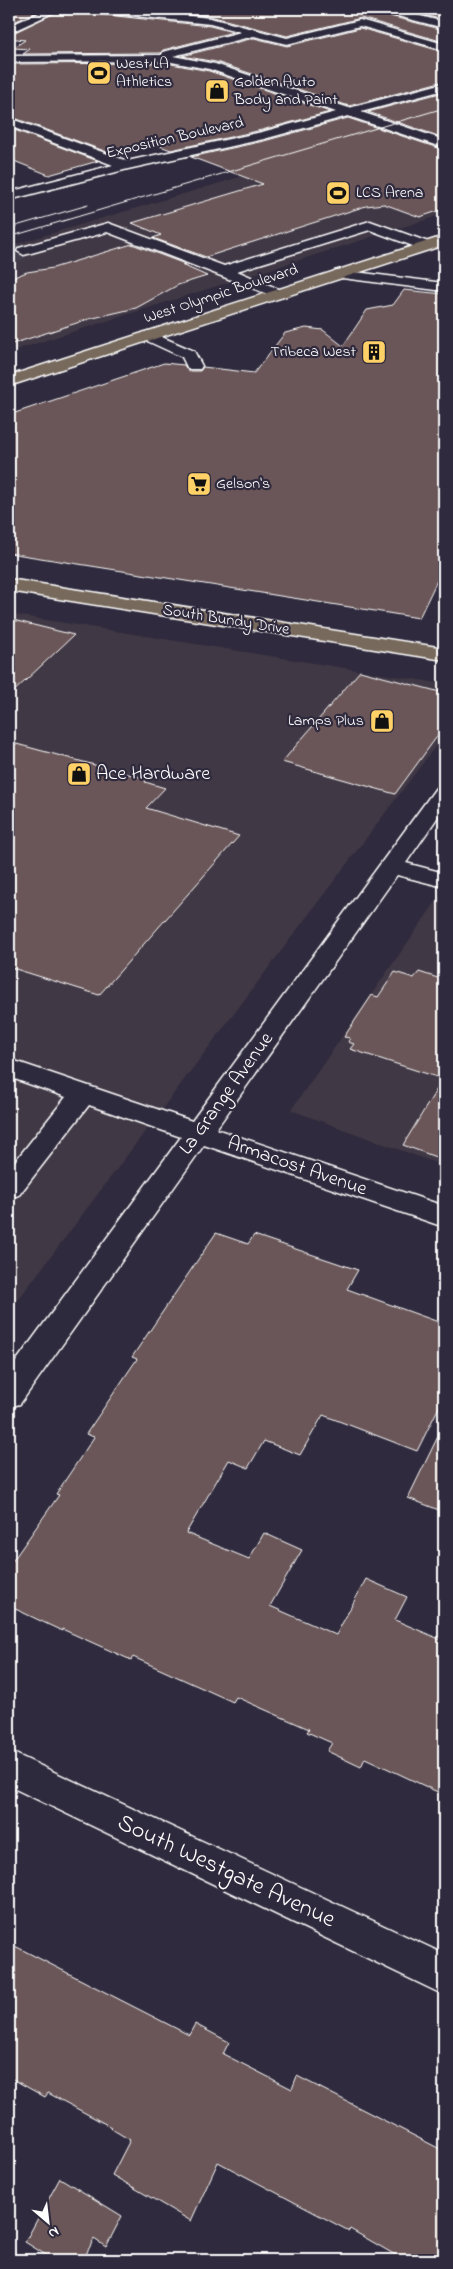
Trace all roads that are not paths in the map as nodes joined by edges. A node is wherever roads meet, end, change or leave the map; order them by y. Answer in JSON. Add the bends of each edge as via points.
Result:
{"nodes":[{"id":1,"x":56,"y":9,"type":"edge"},
{"id":2,"x":97,"y":9,"type":"edge"},
{"id":3,"x":382,"y":9,"type":"edge"},
{"id":4,"x":335,"y":18,"type":"dead end"},
{"id":5,"x":356,"y":24,"type":"junction"},
{"id":6,"x":444,"y":25,"type":"edge"},
{"id":7,"x":273,"y":27,"type":"dead end"},
{"id":8,"x":9,"y":30,"type":"edge"},
{"id":9,"x":254,"y":32,"type":"junction"},
{"id":10,"x":444,"y":47,"type":"edge"},
{"id":11,"x":166,"y":58,"type":"junction"},
{"id":12,"x":9,"y":59,"type":"edge"},
{"id":13,"x":444,"y":86,"type":"edge"},
{"id":14,"x":444,"y":96,"type":"edge"},
{"id":15,"x":375,"y":106,"type":"junction"},
{"id":16,"x":348,"y":112,"type":"junction"},
{"id":17,"x":9,"y":122,"type":"edge"},
{"id":18,"x":444,"y":144,"type":"edge"},
{"id":19,"x":137,"y":149,"type":"dead end"},
{"id":20,"x":159,"y":158,"type":"junction"},
{"id":21,"x":126,"y":165,"type":"junction"},
{"id":22,"x":21,"y":179,"type":"dead end"},
{"id":23,"x":43,"y":187,"type":"junction"},
{"id":24,"x":9,"y":196,"type":"edge"},
{"id":25,"x":444,"y":240,"type":"edge"},
{"id":26,"x":426,"y":246,"type":"junction"},
{"id":27,"x":24,"y":251,"type":"tunnel mouth"},
{"id":28,"x":223,"y":271,"type":"junction"},
{"id":29,"x":339,"y":274,"type":"junction"},
{"id":30,"x":444,"y":287,"type":"edge"},
{"id":31,"x":278,"y":294,"type":"junction"},
{"id":32,"x":148,"y":336,"type":"junction"},
{"id":33,"x":194,"y":366,"type":"dead end"},
{"id":34,"x":9,"y":381,"type":"edge"},
{"id":35,"x":9,"y":585,"type":"edge"},
{"id":36,"x":444,"y":654,"type":"edge"},
{"id":37,"x":444,"y":793,"type":"edge"},
{"id":38,"x":391,"y":866,"type":"junction"},
{"id":39,"x":444,"y":880,"type":"edge"},
{"id":40,"x":9,"y":1068,"type":"edge"},
{"id":41,"x":83,"y":1094,"type":"junction"},
{"id":42,"x":198,"y":1133,"type":"junction"},
{"id":43,"x":9,"y":1188,"type":"edge"},
{"id":44,"x":444,"y":1217,"type":"edge"},
{"id":45,"x":9,"y":1396,"type":"edge"},
{"id":46,"x":9,"y":1768,"type":"edge"},
{"id":47,"x":444,"y":1976,"type":"edge"}],
"edges":[{"from":1,"to":8,"type":"street"},
{"from":2,"to":9,"type":"street","via":[[189,17]]},
{"from":3,"to":6,"type":"street"},
{"from":4,"to":5,"type":"street"},
{"from":5,"to":9,"type":"street","via":[[287,42]]},
{"from":5,"to":10,"type":"street"},
{"from":7,"to":9,"type":"street"},
{"from":9,"to":11,"type":"street","via":[[175,51],[166,54]]},
{"from":11,"to":12,"type":"street"},
{"from":11,"to":16,"type":"street","via":[[211,66]]},
{"from":13,"to":15,"type":"street"},
{"from":14,"to":15,"type":"street","via":[[427,101]]},
{"from":15,"to":16,"type":"street","name":"Exposition Boulevard"},
{"from":16,"to":18,"type":"street"},
{"from":16,"to":20,"type":"street","name":"Exposition Boulevard"},
{"from":17,"to":21,"type":"street"},
{"from":19,"to":20,"type":"street"},
{"from":20,"to":21,"type":"street","name":"Exposition Boulevard"},
{"from":21,"to":23,"type":"street","name":"Exposition Boulevard"},
{"from":22,"to":23,"type":"street"},
{"from":23,"to":24,"type":"street","name":"Exposition Boulevard"},
{"from":25,"to":26,"type":"main road","name":"West Olympic Boulevard"},
{"from":26,"to":28,"type":"street","via":[[370,225]]},
{"from":26,"to":29,"type":"main road","name":"West Olympic Boulevard"},
{"from":27,"to":28,"type":"street","via":[[108,228]]},
{"from":28,"to":31,"type":"street"},
{"from":29,"to":30,"type":"street"},
{"from":29,"to":31,"type":"main road","name":"West Olympic Boulevard"},
{"from":31,"to":32,"type":"main road","name":"West Olympic Boulevard"},
{"from":32,"to":33,"type":"street","via":[[188,354]]},
{"from":32,"to":34,"type":"main road","name":"West Olympic Boulevard"},
{"from":35,"to":36,"type":"main road","name":"South Bundy Drive"},
{"from":37,"to":38,"type":"street","name":"La Grange Avenue"},
{"from":38,"to":39,"type":"street"},
{"from":38,"to":42,"type":"street","name":"La Grange Avenue"},
{"from":40,"to":41,"type":"street","name":"Armacost Avenue"},
{"from":41,"to":42,"type":"street","name":"Armacost Avenue"},
{"from":41,"to":43,"type":"street"},
{"from":42,"to":44,"type":"street","name":"Armacost Avenue"},
{"from":42,"to":45,"type":"street","name":"La Grange Avenue"},
{"from":46,"to":47,"type":"street","name":"South Westgate Avenue"}]}
